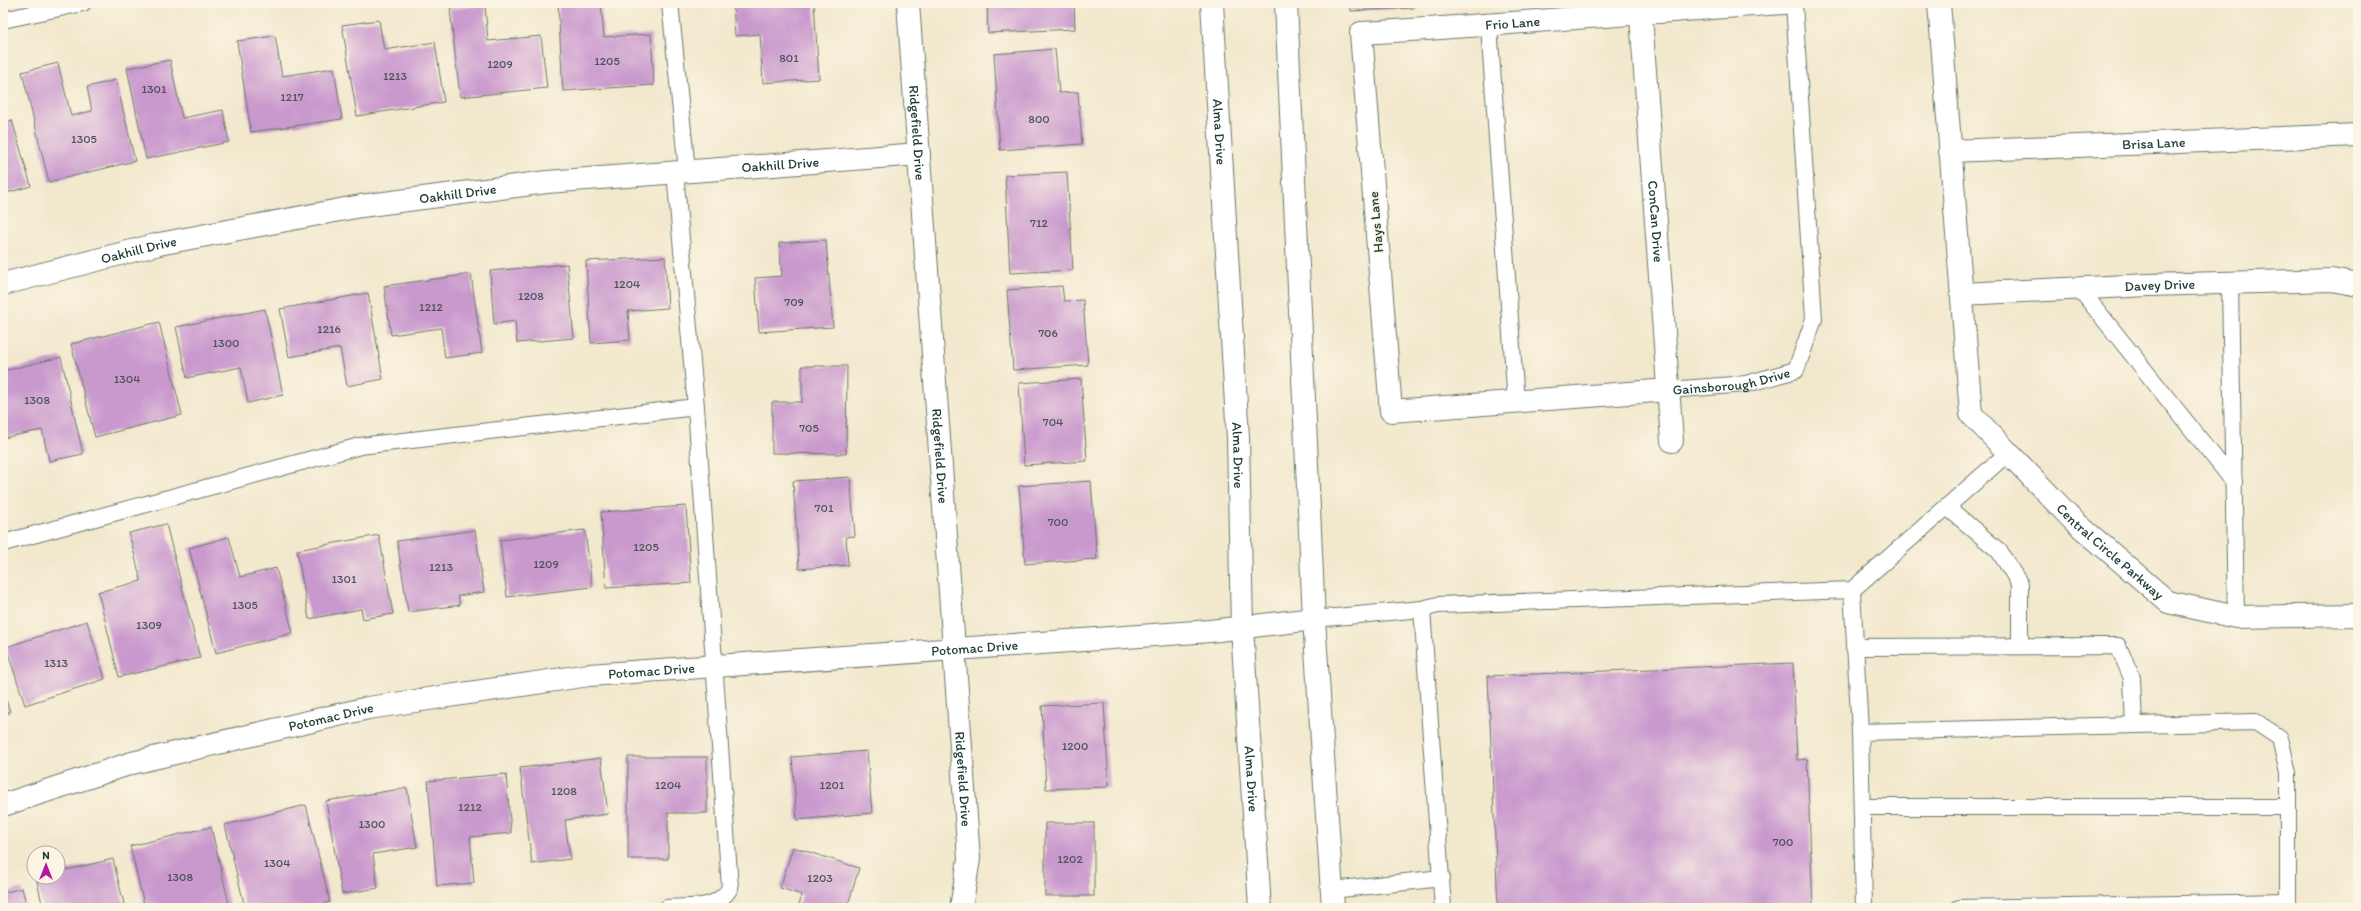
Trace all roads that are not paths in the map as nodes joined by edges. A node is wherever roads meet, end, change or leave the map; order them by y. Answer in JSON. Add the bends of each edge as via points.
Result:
{"nodes":[{"id":1,"x":83,"y":3,"type":"edge"},
{"id":2,"x":670,"y":3,"type":"edge"},
{"id":3,"x":908,"y":3,"type":"edge"},
{"id":4,"x":1212,"y":3,"type":"edge"},
{"id":5,"x":1286,"y":3,"type":"edge"},
{"id":6,"x":1784,"y":3,"type":"edge"},
{"id":7,"x":1794,"y":3,"type":"edge"},
{"id":8,"x":1939,"y":3,"type":"edge"},
{"id":9,"x":1640,"y":8,"type":"edge"},
{"id":10,"x":3,"y":20,"type":"edge"},
{"id":11,"x":1489,"y":26,"type":"junction"},
{"id":12,"x":1361,"y":33,"type":"joint"},
{"id":13,"x":2358,"y":135,"type":"edge"},
{"id":14,"x":1950,"y":151,"type":"junction"},
{"id":15,"x":919,"y":154,"type":"junction"},
{"id":16,"x":681,"y":172,"type":"junction"},
{"id":17,"x":3,"y":284,"type":"edge"},
{"id":18,"x":2230,"y":284,"type":"junction"},
{"id":19,"x":2358,"y":285,"type":"edge"},
{"id":20,"x":2079,"y":288,"type":"junction"},
{"id":21,"x":1962,"y":294,"type":"junction"},
{"id":22,"x":1669,"y":390,"type":"junction"},
{"id":23,"x":1516,"y":403,"type":"junction"},
{"id":24,"x":696,"y":407,"type":"junction"},
{"id":25,"x":1391,"y":411,"type":"joint"},
{"id":26,"x":1672,"y":441,"type":"dead end"},
{"id":27,"x":2008,"y":453,"type":"junction"},
{"id":28,"x":2234,"y":482,"type":"junction"},
{"id":29,"x":1947,"y":507,"type":"junction"},
{"id":30,"x":3,"y":543,"type":"edge"},
{"id":31,"x":1852,"y":590,"type":"junction"},
{"id":32,"x":1422,"y":609,"type":"junction"},
{"id":33,"x":2358,"y":615,"type":"edge"},
{"id":34,"x":2236,"y":617,"type":"junction"},
{"id":35,"x":1314,"y":619,"type":"junction"},
{"id":36,"x":1242,"y":628,"type":"junction"},
{"id":37,"x":2020,"y":646,"type":"junction"},
{"id":38,"x":1854,"y":647,"type":"junction"},
{"id":39,"x":954,"y":650,"type":"junction"},
{"id":40,"x":714,"y":666,"type":"junction"},
{"id":41,"x":2134,"y":725,"type":"junction"},
{"id":42,"x":1860,"y":732,"type":"junction"},
{"id":43,"x":3,"y":805,"type":"edge"},
{"id":44,"x":1862,"y":807,"type":"junction"},
{"id":45,"x":2288,"y":807,"type":"junction"},
{"id":46,"x":1442,"y":878,"type":"junction"},
{"id":47,"x":1332,"y":899,"type":"edge"},
{"id":48,"x":2288,"y":905,"type":"edge"},
{"id":49,"x":667,"y":908,"type":"edge"},
{"id":50,"x":961,"y":908,"type":"edge"},
{"id":51,"x":1260,"y":908,"type":"edge"},
{"id":52,"x":1443,"y":908,"type":"edge"},
{"id":53,"x":1864,"y":908,"type":"edge"},
{"id":54,"x":1959,"y":908,"type":"edge"}],
"edges":[{"from":1,"to":10,"type":"lane"},
{"from":2,"to":16,"type":"lane"},
{"from":3,"to":15,"type":"street","name":"Ridgefield Drive"},
{"from":4,"to":36,"type":"street","name":"Alma Drive","via":[[1238,438]]},
{"from":5,"to":35,"type":"street"},
{"from":6,"to":9,"type":"street","name":"Frio Lane"},
{"from":7,"to":22,"type":"lane","name":"Gainsborough Drive","via":[[1814,319],[1796,370],[1746,384]]},
{"from":8,"to":14,"type":"street"},
{"from":9,"to":11,"type":"street","name":"Frio Lane"},
{"from":9,"to":22,"type":"street","name":"ConCan Drive"},
{"from":11,"to":12,"type":"street","name":"Frio Lane"},
{"from":11,"to":23,"type":"lane"},
{"from":12,"to":25,"type":"street","name":"Hays Lane"},
{"from":13,"to":14,"type":"street","name":"Brisa Lane"},
{"from":14,"to":21,"type":"street"},
{"from":15,"to":16,"type":"street","name":"Oakhill Drive"},
{"from":15,"to":39,"type":"street","name":"Ridgefield Drive"},
{"from":16,"to":17,"type":"street","name":"Oakhill Drive","via":[[547,182],[361,206],[159,244]]},
{"from":16,"to":24,"type":"lane"},
{"from":18,"to":19,"type":"street","name":"Davey Drive","via":[[2332,280]]},
{"from":18,"to":20,"type":"street","name":"Davey Drive"},
{"from":18,"to":28,"type":"lane"},
{"from":20,"to":21,"type":"street","name":"Davey Drive"},
{"from":20,"to":28,"type":"lane"},
{"from":21,"to":27,"type":"street","name":"Central Circle Parkway","via":[[1971,414]]},
{"from":22,"to":23,"type":"street","name":"Gainsborough Drive"},
{"from":22,"to":26,"type":"street","name":"ConCan Drive"},
{"from":23,"to":25,"type":"street","name":"Gainsborough Drive"},
{"from":24,"to":30,"type":"lane","via":[[360,446]]},
{"from":24,"to":40,"type":"lane"},
{"from":27,"to":29,"type":"lane"},
{"from":27,"to":34,"type":"street","name":"Central Circle Parkway","via":[[2074,521],[2168,602]]},
{"from":28,"to":34,"type":"lane"},
{"from":29,"to":31,"type":"lane"},
{"from":29,"to":37,"type":"lane","via":[[1999,550],[2020,584]]},
{"from":31,"to":32,"type":"lane","via":[[1438,605]]},
{"from":31,"to":38,"type":"lane"},
{"from":32,"to":35,"type":"lane"},
{"from":32,"to":46,"type":"lane"},
{"from":33,"to":34,"type":"street","name":"Central Circle Parkway"},
{"from":35,"to":36,"type":"street","name":"Potomac Drive"},
{"from":35,"to":47,"type":"street"},
{"from":36,"to":39,"type":"street","name":"Potomac Drive"},
{"from":36,"to":51,"type":"street","name":"Alma Drive"},
{"from":37,"to":38,"type":"lane"},
{"from":37,"to":41,"type":"lane","via":[[2118,646],[2132,678]]},
{"from":38,"to":42,"type":"lane"},
{"from":39,"to":40,"type":"street","name":"Potomac Drive"},
{"from":39,"to":50,"type":"street","name":"Ridgefield Drive","via":[[969,859]]},
{"from":40,"to":43,"type":"street","name":"Potomac Drive","via":[[588,675],[368,708],[132,763]]},
{"from":40,"to":49,"type":"lane","via":[[730,888],[725,897],[714,904]]},
{"from":41,"to":42,"type":"lane"},
{"from":41,"to":45,"type":"lane","via":[[2256,722],[2280,738],[2288,773]]},
{"from":42,"to":44,"type":"lane"},
{"from":44,"to":45,"type":"lane"},
{"from":44,"to":53,"type":"lane"},
{"from":45,"to":48,"type":"lane"},
{"from":46,"to":47,"type":"lane"},
{"from":46,"to":52,"type":"lane"},
{"from":48,"to":54,"type":"lane"}]}
